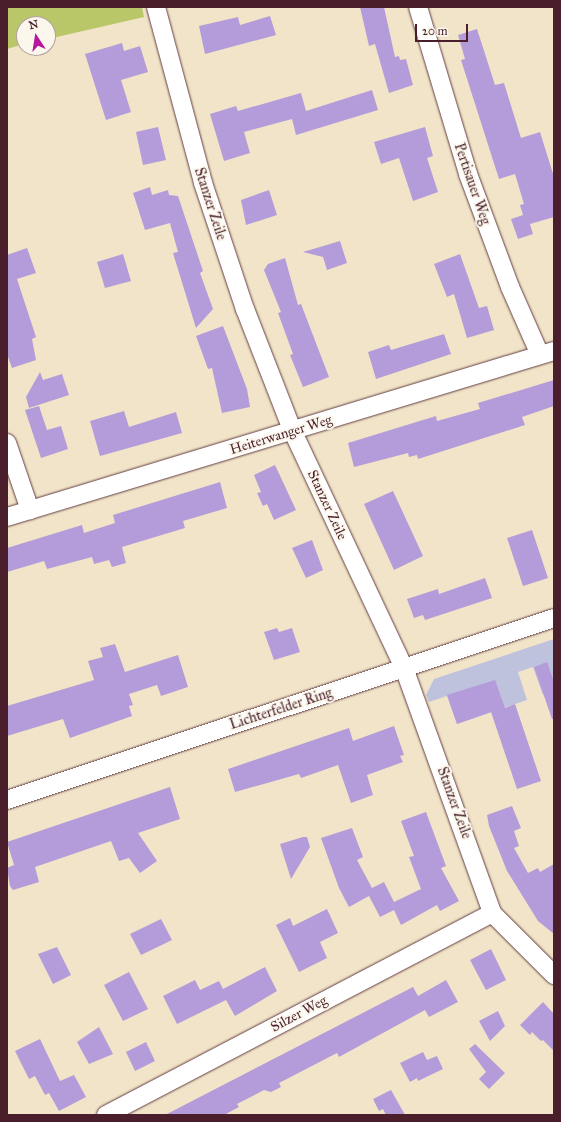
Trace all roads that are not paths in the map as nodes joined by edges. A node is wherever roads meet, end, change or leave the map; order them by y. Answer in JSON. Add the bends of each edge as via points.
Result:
{"nodes":[{"id":1,"x":156,"y":7,"type":"edge"},
{"id":2,"x":418,"y":7,"type":"edge"},
{"id":3,"x":547,"y":353,"type":"edge"},
{"id":4,"x":292,"y":432,"type":"junction"},
{"id":5,"x":7,"y":443,"type":"edge"},
{"id":6,"x":30,"y":510,"type":"junction"},
{"id":7,"x":7,"y":517,"type":"edge"},
{"id":8,"x":554,"y":618,"type":"edge"},
{"id":9,"x":404,"y":668,"type":"junction"},
{"id":10,"x":7,"y":800,"type":"edge"},
{"id":11,"x":492,"y":913,"type":"junction"},
{"id":12,"x":554,"y":975,"type":"edge"},
{"id":13,"x":106,"y":1115,"type":"edge"}],
"edges":[{"from":1,"to":4,"type":"street","name":"Stanzer Zeile","via":[[180,106],[208,198],[245,309]]},
{"from":2,"to":3,"type":"street","name":"Pertisauer Weg","via":[[468,174],[510,287]]},
{"from":3,"to":4,"type":"street","name":"Heiterwanger Weg"},
{"from":4,"to":6,"type":"street","name":"Heiterwanger Weg"},
{"from":4,"to":9,"type":"street","name":"Stanzer Zeile"},
{"from":5,"to":6,"type":"street"},
{"from":6,"to":7,"type":"street","name":"Heiterwanger Weg"},
{"from":8,"to":9,"type":"street","name":"Lichterfelder Ring"},
{"from":9,"to":10,"type":"street","name":"Lichterfelder Ring"},
{"from":9,"to":11,"type":"street","name":"Stanzer Zeile"},
{"from":11,"to":12,"type":"street","name":"Stanzer Zeile"},
{"from":11,"to":13,"type":"street","name":"Silzer Weg"}]}
